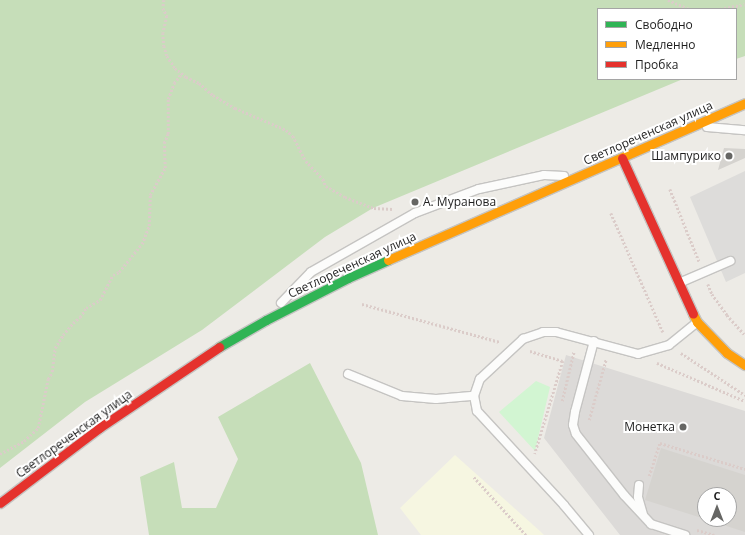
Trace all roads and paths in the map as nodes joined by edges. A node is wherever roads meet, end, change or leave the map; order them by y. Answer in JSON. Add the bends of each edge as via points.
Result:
{"nodes":[{"id":1,"x":164,"y":0,"type":"edge"},
{"id":2,"x":668,"y":0,"type":"edge"},
{"id":3,"x":745,"y":4,"type":"edge"},
{"id":4,"x":686,"y":8,"type":"edge"},
{"id":5,"x":725,"y":8,"type":"edge"},
{"id":6,"x":181,"y":74,"type":"junction"},
{"id":7,"x":745,"y":103,"type":"edge"},
{"id":8,"x":692,"y":125,"type":"junction"},
{"id":9,"x":745,"y":130,"type":"edge"},
{"id":10,"x":622,"y":158,"type":"junction"},
{"id":11,"x":579,"y":177,"type":"junction"},
{"id":12,"x":399,"y":210,"type":"dead end"},
{"id":13,"x":611,"y":213,"type":"dead end"},
{"id":14,"x":730,"y":260,"type":"dead end"},
{"id":15,"x":679,"y":284,"type":"junction"},
{"id":16,"x":362,"y":304,"type":"dead end"},
{"id":17,"x":266,"y":320,"type":"junction"},
{"id":18,"x":697,"y":322,"type":"junction"},
{"id":19,"x":594,"y":342,"type":"junction"},
{"id":20,"x":610,"y":345,"type":"junction"},
{"id":21,"x":669,"y":345,"type":"junction"},
{"id":22,"x":515,"y":346,"type":"junction"},
{"id":23,"x":638,"y":354,"type":"junction"},
{"id":24,"x":745,"y":365,"type":"edge"},
{"id":25,"x":348,"y":374,"type":"dead end"},
{"id":26,"x":745,"y":395,"type":"edge"},
{"id":27,"x":474,"y":396,"type":"junction"},
{"id":28,"x":745,"y":401,"type":"edge"},
{"id":29,"x":588,"y":426,"type":"dead end"},
{"id":30,"x":0,"y":454,"type":"edge"},
{"id":31,"x":530,"y":468,"type":"junction"},
{"id":32,"x":745,"y":469,"type":"edge"},
{"id":33,"x":474,"y":477,"type":"dead end"},
{"id":34,"x":639,"y":485,"type":"dead end"},
{"id":35,"x":0,"y":503,"type":"edge"},
{"id":36,"x":640,"y":503,"type":"junction"},
{"id":37,"x":651,"y":524,"type":"junction"},
{"id":38,"x":526,"y":535,"type":"edge"},
{"id":39,"x":589,"y":535,"type":"edge"},
{"id":40,"x":685,"y":535,"type":"edge"}],
"edges":[{"from":1,"to":6,"type":"path","via":[[164,46],[175,68]]},
{"from":2,"to":4,"type":"path"},
{"from":3,"to":5,"type":"path"},
{"from":6,"to":12,"type":"path","via":[[235,108],[286,130],[293,136],[306,161],[323,179],[326,186],[345,197],[374,208]]},
{"from":6,"to":30,"type":"path","via":[[174,83],[168,99],[168,134],[164,143],[165,168],[150,195],[149,226],[142,244],[119,272],[113,275],[100,300],[86,308],[55,348],[52,372],[48,379],[38,428],[24,441]]},
{"from":7,"to":8,"type":"main road","name":"Светлореченская улица"},
{"from":8,"to":9,"type":"lane"},
{"from":8,"to":10,"type":"main road","name":"Светлореченская улица"},
{"from":10,"to":11,"type":"main road","name":"Светлореченская улица"},
{"from":10,"to":15,"type":"main road"},
{"from":11,"to":17,"type":"main road","name":"Светлореченская улица","via":[[348,278]]},
{"from":11,"to":17,"type":"lane","via":[[544,175],[506,183],[479,189],[415,213],[311,272]]},
{"from":13,"to":21,"type":"path"},
{"from":14,"to":15,"type":"lane"},
{"from":15,"to":18,"type":"main road"},
{"from":16,"to":22,"type":"path"},
{"from":17,"to":35,"type":"main road","name":"Светлореченская улица","via":[[232,339],[99,428]]},
{"from":18,"to":21,"type":"lane"},
{"from":18,"to":24,"type":"main road","via":[[728,353]]},
{"from":19,"to":20,"type":"lane"},
{"from":19,"to":22,"type":"lane","via":[[556,332],[544,332],[523,338]]},
{"from":19,"to":37,"type":"lane","via":[[573,425],[576,434],[624,495]]},
{"from":20,"to":23,"type":"lane"},
{"from":20,"to":29,"type":"path"},
{"from":21,"to":23,"type":"lane"},
{"from":21,"to":26,"type":"path"},
{"from":22,"to":27,"type":"lane","via":[[480,379]]},
{"from":22,"to":31,"type":"path","via":[[563,361]]},
{"from":23,"to":28,"type":"path"},
{"from":25,"to":27,"type":"lane","via":[[402,396],[436,399]]},
{"from":27,"to":31,"type":"lane","via":[[477,411]]},
{"from":31,"to":39,"type":"lane"},
{"from":32,"to":36,"type":"path","via":[[660,443]]},
{"from":33,"to":38,"type":"path"},
{"from":34,"to":36,"type":"lane"},
{"from":36,"to":37,"type":"lane","via":[[643,514]]},
{"from":37,"to":40,"type":"lane"}]}
